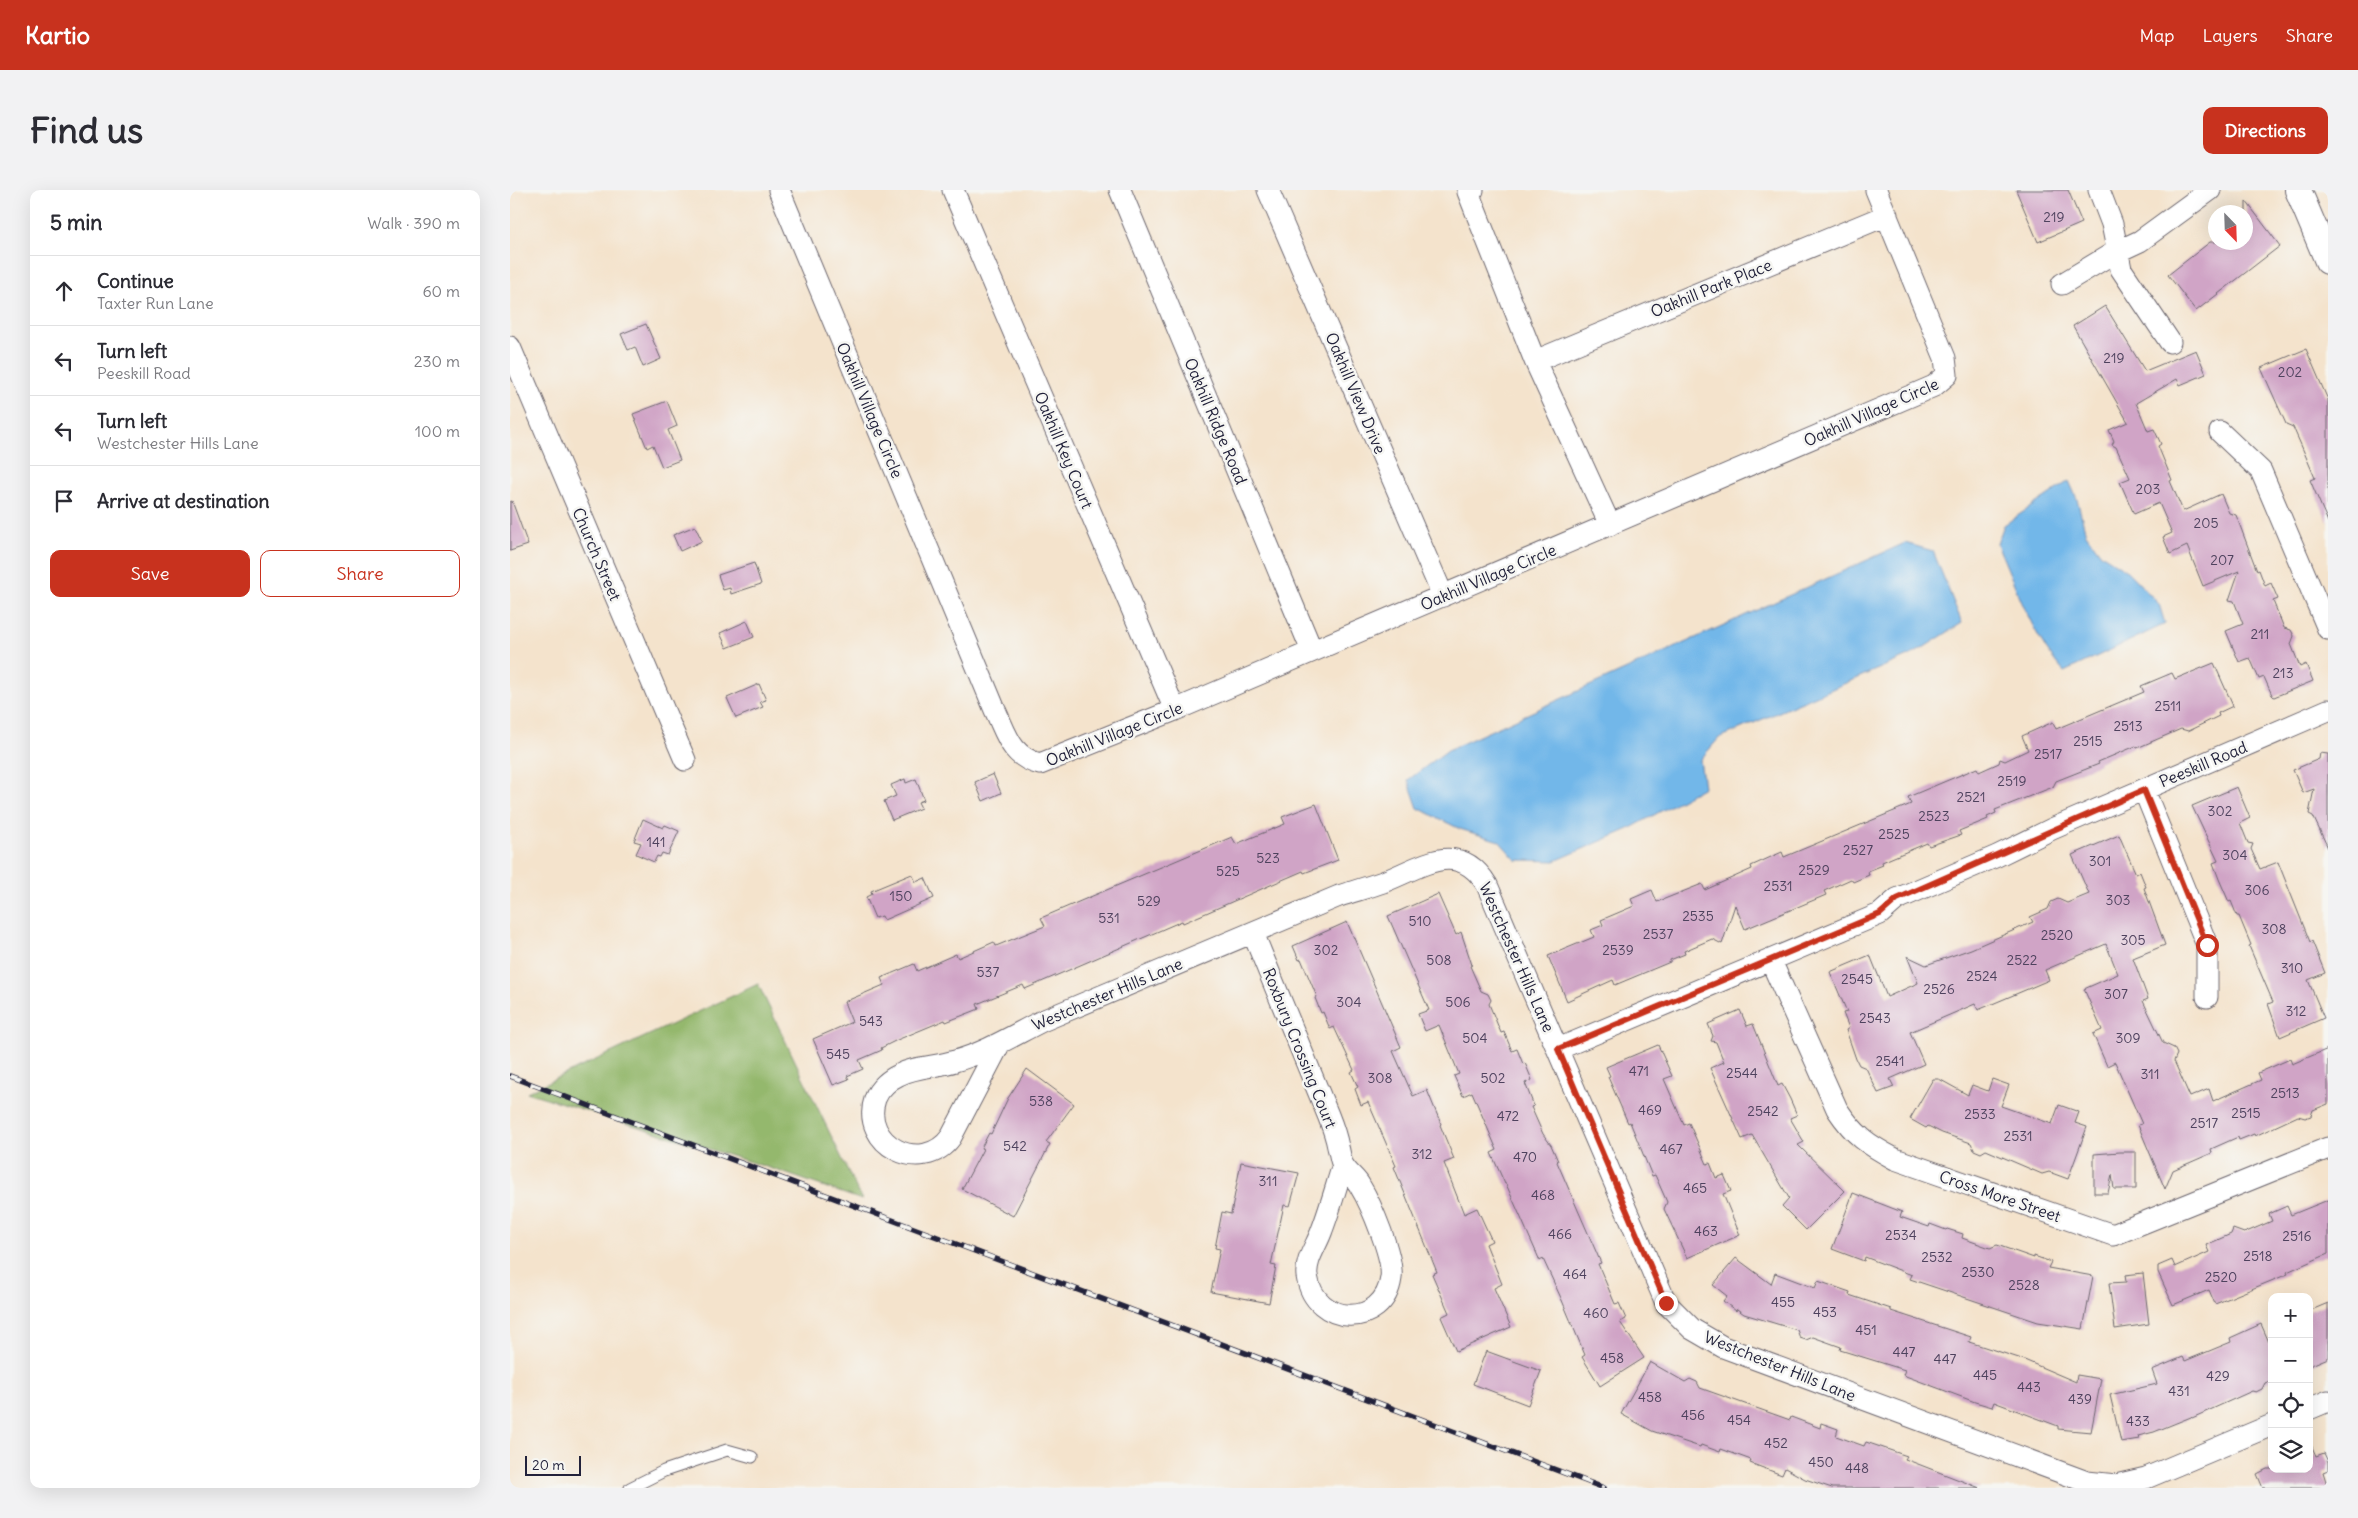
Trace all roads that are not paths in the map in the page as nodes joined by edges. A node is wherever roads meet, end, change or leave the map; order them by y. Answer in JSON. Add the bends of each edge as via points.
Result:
{"nodes":[{"id":1,"x":779,"y":190,"type":"edge"},
{"id":2,"x":953,"y":190,"type":"edge"},
{"id":3,"x":1120,"y":190,"type":"edge"},
{"id":4,"x":1268,"y":190,"type":"edge"},
{"id":5,"x":1473,"y":190,"type":"edge"},
{"id":6,"x":1876,"y":190,"type":"edge"},
{"id":7,"x":2099,"y":190,"type":"edge"},
{"id":8,"x":2210,"y":190,"type":"edge"},
{"id":9,"x":2298,"y":190,"type":"edge"},
{"id":10,"x":1887,"y":215,"type":"junction"},
{"id":11,"x":2118,"y":252,"type":"junction"},
{"id":12,"x":2328,"y":261,"type":"edge"},
{"id":13,"x":2062,"y":284,"type":"dead end"},
{"id":14,"x":2170,"y":342,"type":"dead end"},
{"id":15,"x":510,"y":347,"type":"edge"},
{"id":16,"x":1535,"y":361,"type":"junction"},
{"id":17,"x":2220,"y":432,"type":"dead end"},
{"id":18,"x":1610,"y":525,"type":"junction"},
{"id":19,"x":1443,"y":596,"type":"junction"},
{"id":20,"x":2328,"y":629,"type":"edge"},
{"id":21,"x":1312,"y":651,"type":"junction"},
{"id":22,"x":1175,"y":710,"type":"junction"},
{"id":23,"x":2328,"y":710,"type":"edge"},
{"id":24,"x":684,"y":760,"type":"dead end"},
{"id":25,"x":2144,"y":790,"type":"junction"},
{"id":26,"x":1253,"y":933,"type":"junction"},
{"id":27,"x":1771,"y":961,"type":"junction"},
{"id":28,"x":2207,"y":998,"type":"dead end"},
{"id":29,"x":999,"y":1045,"type":"junction"},
{"id":30,"x":1558,"y":1049,"type":"junction"},
{"id":31,"x":2328,"y":1148,"type":"edge"},
{"id":32,"x":1342,"y":1165,"type":"junction"},
{"id":33,"x":2328,"y":1402,"type":"edge"},
{"id":34,"x":2313,"y":1408,"type":"edge"},
{"id":35,"x":2268,"y":1427,"type":"edge"},
{"id":36,"x":752,"y":1457,"type":"dead end"},
{"id":37,"x":630,"y":1488,"type":"edge"}],
"edges":[{"from":1,"to":22,"type":"street","name":"Oakhill Village Circle","via":[[1015,752],[1040,764]]},
{"from":2,"to":22,"type":"street","name":"Oakhill Key Court"},
{"from":3,"to":21,"type":"street","name":"Oakhill Ridge Road"},
{"from":4,"to":19,"type":"street","name":"Oakhill View Drive"},
{"from":5,"to":16,"type":"street","via":[[1468,192]]},
{"from":6,"to":10,"type":"street","name":"Oakhill Village Circle"},
{"from":7,"to":11,"type":"street"},
{"from":8,"to":11,"type":"street","via":[[2140,241]]},
{"from":9,"to":12,"type":"street"},
{"from":10,"to":16,"type":"street","name":"Oakhill Park Place"},
{"from":10,"to":18,"type":"street","name":"Oakhill Village Circle","via":[[1945,358],[1947,375],[1934,386]]},
{"from":11,"to":13,"type":"street"},
{"from":11,"to":14,"type":"street","via":[[2121,268]]},
{"from":15,"to":24,"type":"street","name":"Church Street"},
{"from":16,"to":18,"type":"street"},
{"from":17,"to":20,"type":"street","via":[[2261,471]]},
{"from":18,"to":19,"type":"street","name":"Oakhill Village Circle"},
{"from":19,"to":21,"type":"street","name":"Oakhill Village Circle"},
{"from":21,"to":22,"type":"street","name":"Oakhill Village Circle"},
{"from":23,"to":25,"type":"street","name":"Peeskill Road"},
{"from":25,"to":27,"type":"street","name":"Peeskill Road","via":[[1897,899],[1880,914]]},
{"from":25,"to":28,"type":"street","via":[[2207,945]]},
{"from":26,"to":29,"type":"street","name":"Westchester Hills Lane","via":[[1042,1022]]},
{"from":26,"to":30,"type":"street","name":"Westchester Hills Lane","via":[[1436,859],[1455,859],[1469,864],[1487,885]]},
{"from":26,"to":32,"type":"street","name":"Roxbury Crossing Court","via":[[1331,1123]]},
{"from":27,"to":30,"type":"street","name":"Peeskill Road"},
{"from":27,"to":31,"type":"street","name":"Cross More Street","via":[[1837,1109],[1851,1130],[1869,1145],[1895,1158],[2113,1235]]},
{"from":29,"to":29,"type":"street","name":"Westchester Hills Lane","via":[[955,1062],[902,1073],[882,1087],[875,1099],[876,1124],[881,1136],[888,1144],[910,1155],[922,1156],[944,1147]]},
{"from":30,"to":35,"type":"street","name":"Westchester Hills Lane","via":[[1666,1303],[1679,1318],[1708,1340],[2086,1482],[2116,1485],[2146,1478]]},
{"from":32,"to":32,"type":"street","via":[[1322,1232],[1307,1268],[1315,1298],[1324,1307],[1357,1316],[1379,1304],[1391,1280],[1392,1265],[1360,1185]]},
{"from":33,"to":34,"type":"street"},
{"from":36,"to":37,"type":"lane","via":[[727,1450],[664,1471]]}]}
